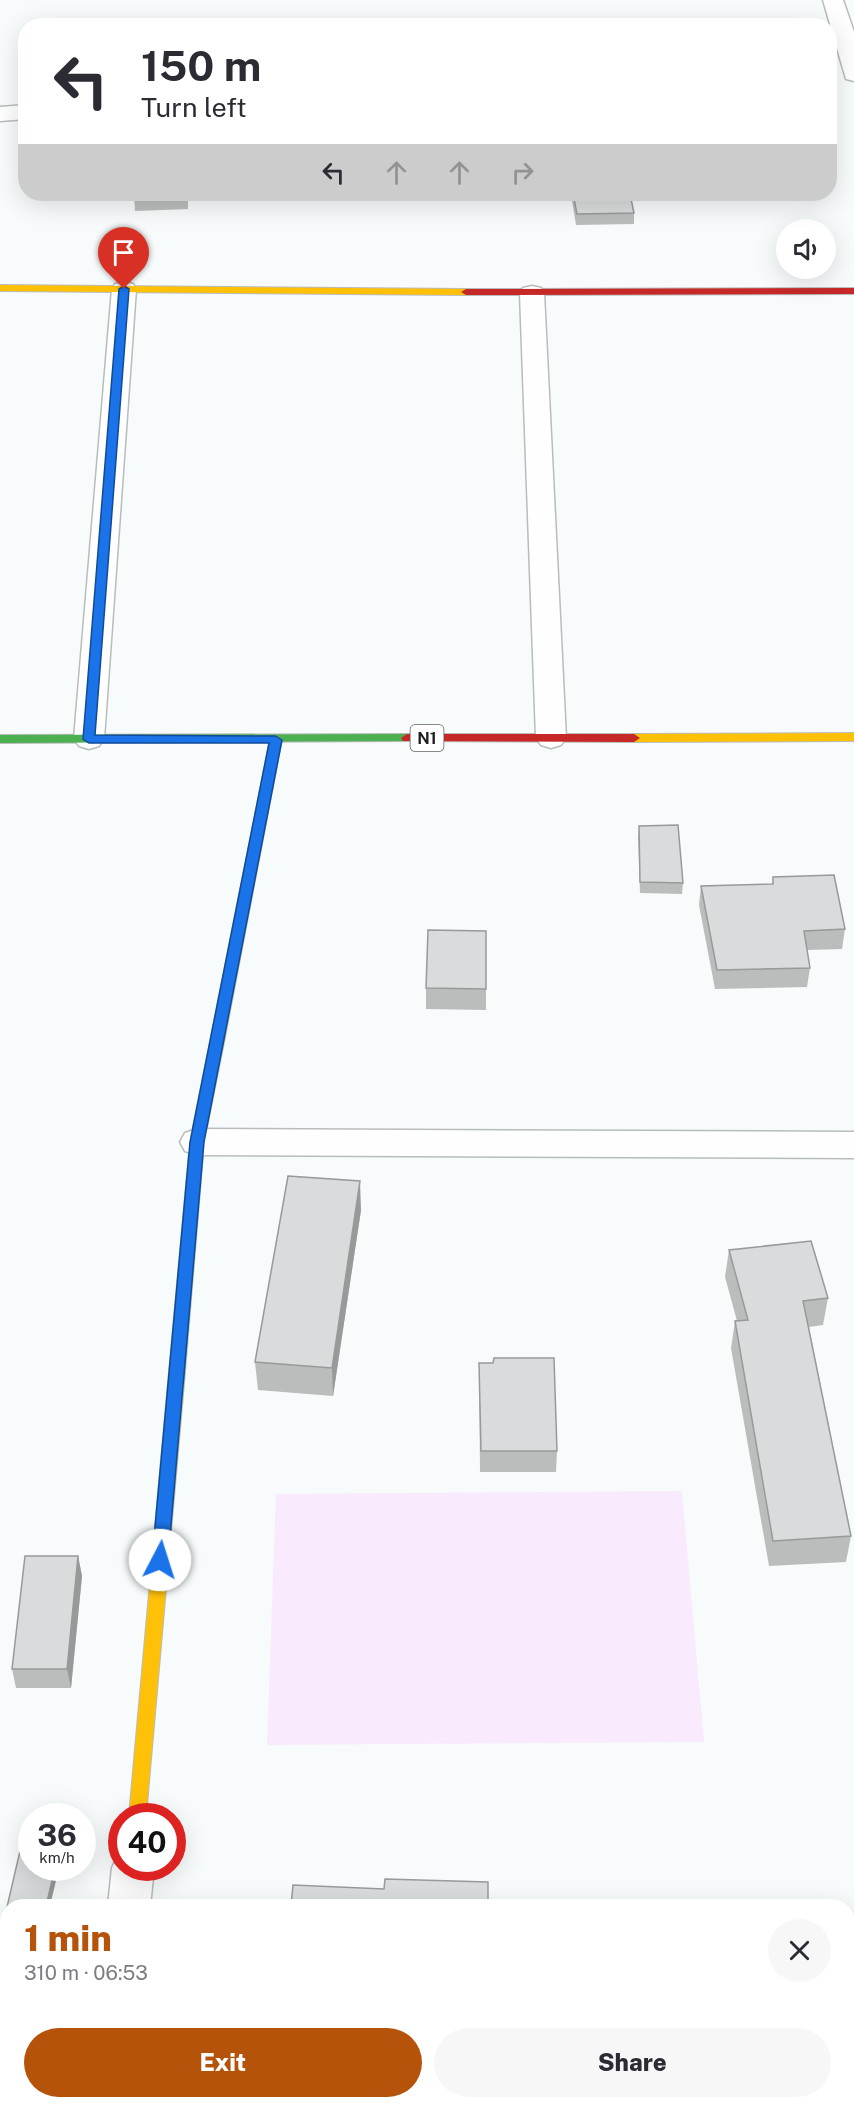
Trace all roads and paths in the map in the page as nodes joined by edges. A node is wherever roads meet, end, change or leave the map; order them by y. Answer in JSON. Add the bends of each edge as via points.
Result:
{"nodes":[{"id":1,"x":833,"y":0,"type":"edge"},
{"id":2,"x":851,"y":48,"type":"edge"},
{"id":3,"x":854,"y":74,"type":"edge"},
{"id":4,"x":18,"y":113,"type":"edge"},
{"id":5,"x":0,"y":114,"type":"edge"},
{"id":6,"x":0,"y":288,"type":"edge"},
{"id":7,"x":124,"y":289,"type":"junction"},
{"id":8,"x":854,"y":291,"type":"edge"},
{"id":9,"x":532,"y":293,"type":"junction"},
{"id":10,"x":854,"y":737,"type":"edge"},
{"id":11,"x":551,"y":738,"type":"junction"},
{"id":12,"x":0,"y":739,"type":"edge"},
{"id":13,"x":89,"y":739,"type":"junction"},
{"id":14,"x":276,"y":740,"type":"junction"},
{"id":15,"x":197,"y":1142,"type":"junction"},
{"id":16,"x":853,"y":1149,"type":"edge"},
{"id":17,"x":138,"y":1803,"type":"edge"},
{"id":18,"x":132,"y":1881,"type":"edge"},
{"id":19,"x":130,"y":1899,"type":"edge"}],
"edges":[{"from":1,"to":2,"type":"street"},
{"from":2,"to":3,"type":"street"},
{"from":4,"to":5,"type":"street"},
{"from":6,"to":7,"type":"main road"},
{"from":7,"to":9,"type":"main road"},
{"from":7,"to":13,"type":"street"},
{"from":8,"to":9,"type":"main road"},
{"from":9,"to":11,"type":"street"},
{"from":10,"to":11,"type":"main road","number":"N1"},
{"from":11,"to":14,"type":"main road","number":"N1"},
{"from":12,"to":13,"type":"main road","number":"N1"},
{"from":13,"to":14,"type":"main road","number":"N1"},
{"from":14,"to":15,"type":"main road"},
{"from":15,"to":16,"type":"street"},
{"from":15,"to":17,"type":"main road"},
{"from":18,"to":19,"type":"street"}]}
